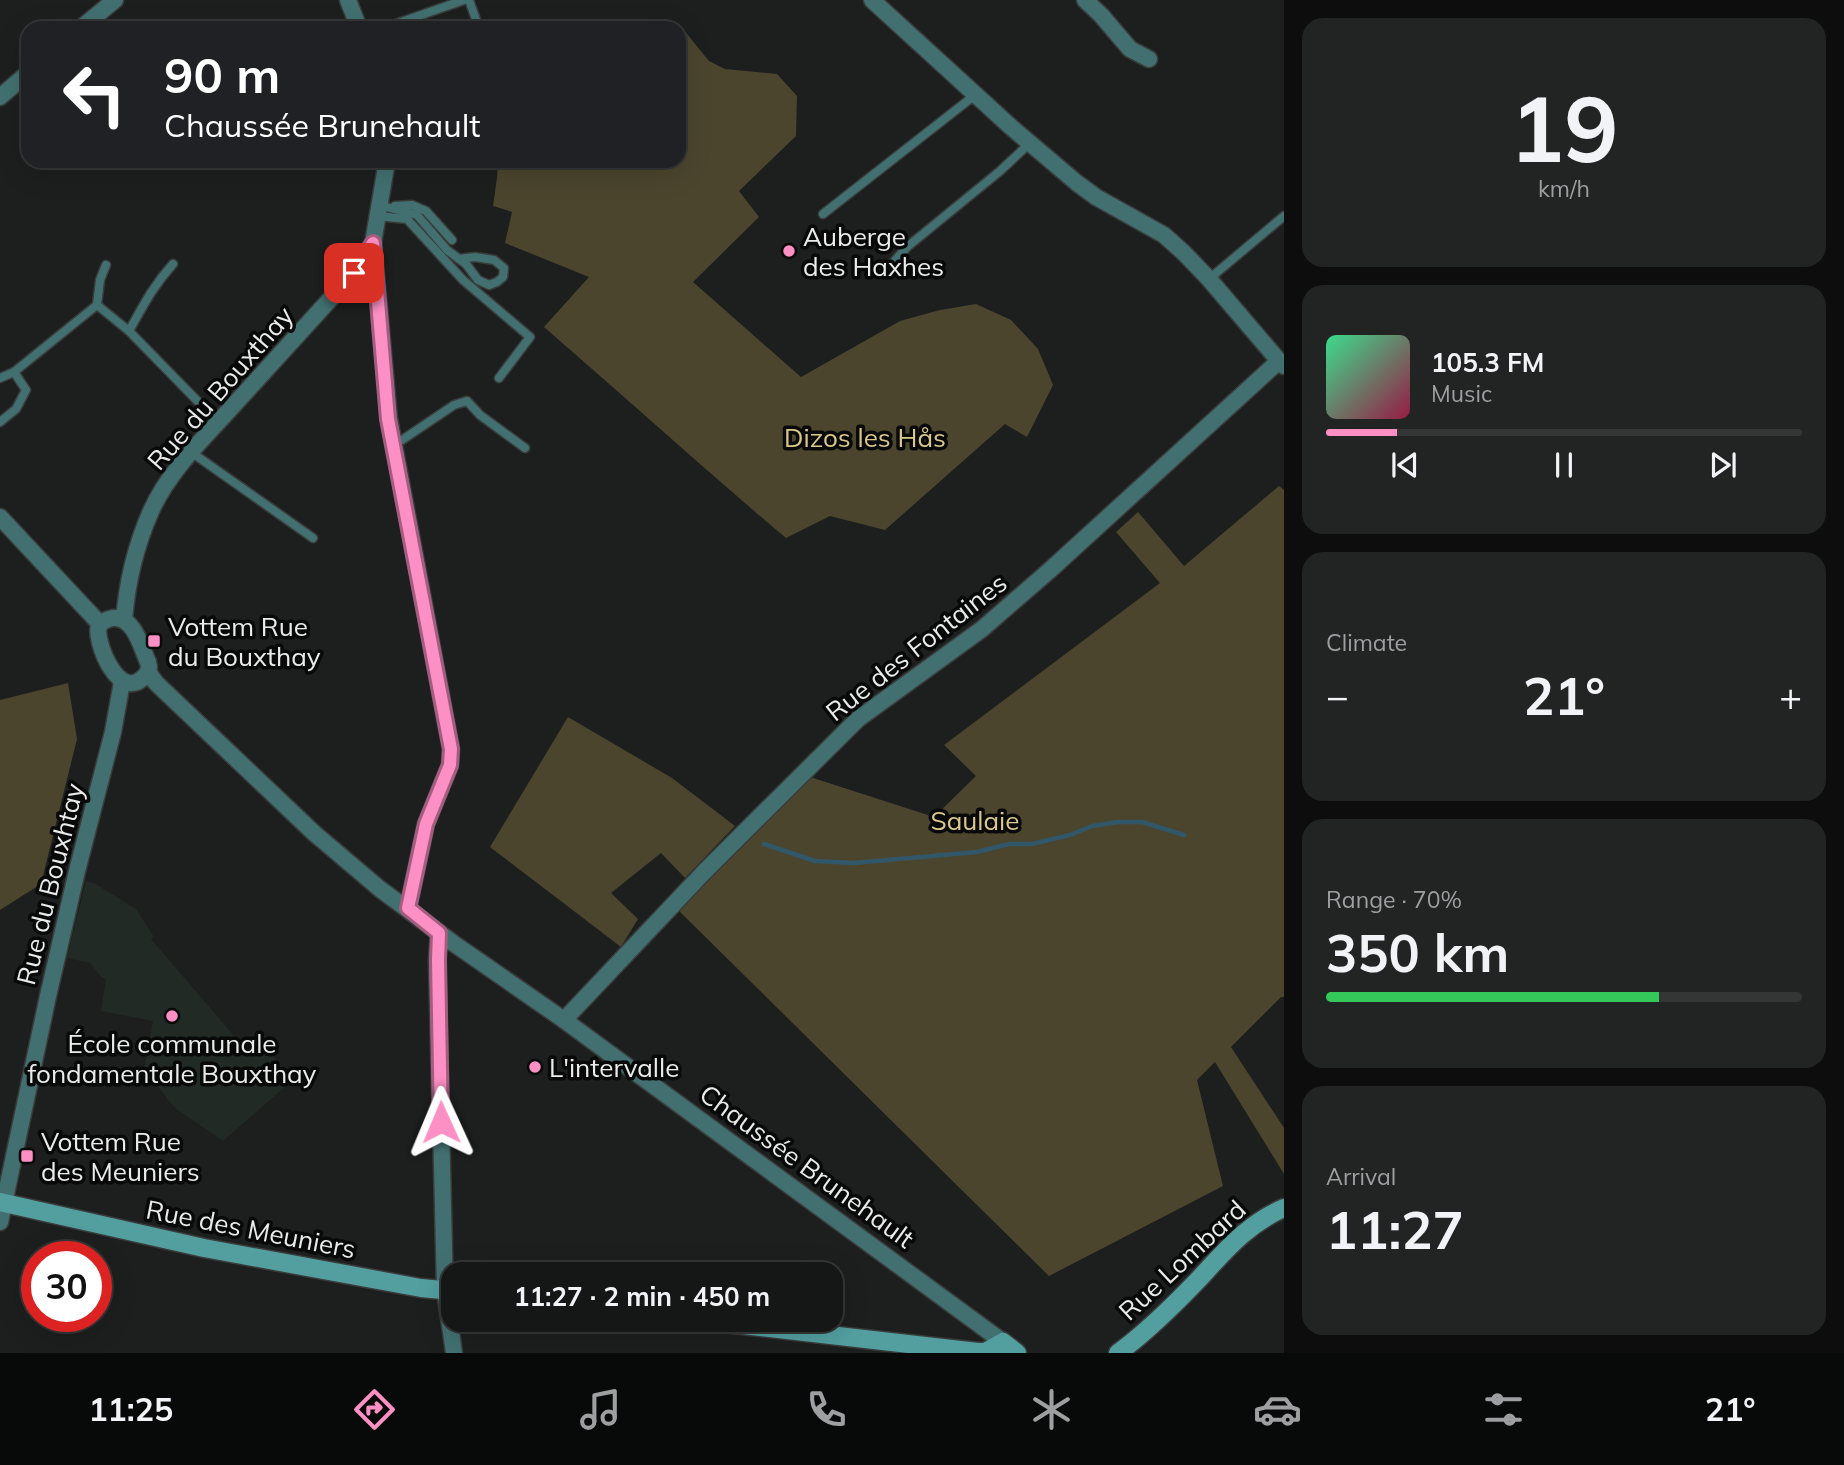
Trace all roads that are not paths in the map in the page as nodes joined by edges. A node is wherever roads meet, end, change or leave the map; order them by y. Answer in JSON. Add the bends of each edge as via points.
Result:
{"nodes":[{"id":1,"x":115,"y":0,"type":"edge"},
{"id":2,"x":348,"y":0,"type":"edge"},
{"id":3,"x":466,"y":0,"type":"edge"},
{"id":4,"x":872,"y":0,"type":"edge"},
{"id":5,"x":1096,"y":4,"type":"edge"},
{"id":6,"x":90,"y":21,"type":"edge"},
{"id":7,"x":356,"y":21,"type":"edge"},
{"id":8,"x":404,"y":21,"type":"edge"},
{"id":9,"x":476,"y":21,"type":"edge"},
{"id":10,"x":1149,"y":59,"type":"dead end"},
{"id":11,"x":21,"y":79,"type":"edge"},
{"id":12,"x":975,"y":94,"type":"junction"},
{"id":13,"x":0,"y":97,"type":"edge"},
{"id":14,"x":1030,"y":143,"type":"junction"},
{"id":15,"x":386,"y":168,"type":"edge"},
{"id":16,"x":381,"y":209,"type":"junction"},
{"id":17,"x":823,"y":214,"type":"dead end"},
{"id":18,"x":1284,"y":216,"type":"edge"},
{"id":19,"x":452,"y":240,"type":"dead end"},
{"id":20,"x":373,"y":243,"type":"junction"},
{"id":21,"x":459,"y":259,"type":"junction"},
{"id":22,"x":173,"y":264,"type":"dead end"},
{"id":23,"x":106,"y":265,"type":"dead end"},
{"id":24,"x":891,"y":265,"type":"dead end"},
{"id":25,"x":1209,"y":279,"type":"junction"},
{"id":26,"x":97,"y":305,"type":"junction"},
{"id":27,"x":128,"y":331,"type":"junction"},
{"id":28,"x":1282,"y":363,"type":"edge"},
{"id":29,"x":14,"y":372,"type":"junction"},
{"id":30,"x":0,"y":378,"type":"edge"},
{"id":31,"x":499,"y":378,"type":"dead end"},
{"id":32,"x":0,"y":422,"type":"edge"},
{"id":33,"x":218,"y":422,"type":"junction"},
{"id":34,"x":393,"y":443,"type":"junction"},
{"id":35,"x":525,"y":448,"type":"dead end"},
{"id":36,"x":191,"y":452,"type":"junction"},
{"id":37,"x":0,"y":517,"type":"edge"},
{"id":38,"x":313,"y":538,"type":"dead end"},
{"id":39,"x":124,"y":620,"type":"junction"},
{"id":40,"x":100,"y":625,"type":"junction"},
{"id":41,"x":148,"y":672,"type":"junction"},
{"id":42,"x":122,"y":682,"type":"junction"},
{"id":43,"x":408,"y":908,"type":"junction"},
{"id":44,"x":439,"y":933,"type":"junction"},
{"id":45,"x":564,"y":1020,"type":"junction"},
{"id":46,"x":2,"y":1202,"type":"edge"},
{"id":47,"x":1284,"y":1208,"type":"edge"},
{"id":48,"x":0,"y":1222,"type":"edge"},
{"id":49,"x":448,"y":1262,"type":"edge"},
{"id":50,"x":441,"y":1290,"type":"edge"},
{"id":51,"x":452,"y":1332,"type":"edge"},
{"id":52,"x":804,"y":1332,"type":"edge"},
{"id":53,"x":1010,"y":1348,"type":"edge"},
{"id":54,"x":454,"y":1353,"type":"edge"},
{"id":55,"x":1118,"y":1353,"type":"edge"}],
"edges":[{"from":1,"to":6,"type":"street"},
{"from":2,"to":7,"type":"street"},
{"from":3,"to":8,"type":"lane"},
{"from":3,"to":9,"type":"lane"},
{"from":4,"to":12,"type":"street"},
{"from":5,"to":10,"type":"street","via":[[1129,50]]},
{"from":11,"to":13,"type":"street"},
{"from":12,"to":14,"type":"street"},
{"from":12,"to":17,"type":"lane"},
{"from":14,"to":24,"type":"lane"},
{"from":14,"to":25,"type":"street","via":[[1096,197],[1164,235]]},
{"from":15,"to":16,"type":"street","name":"Rue du Bouxthay"},
{"from":16,"to":19,"type":"lane","via":[[412,205],[426,211]]},
{"from":16,"to":20,"type":"street","name":"Rue du Bouxthay"},
{"from":16,"to":21,"type":"lane","via":[[417,215]]},
{"from":16,"to":31,"type":"lane","via":[[407,219],[463,280],[530,337]]},
{"from":18,"to":25,"type":"lane"},
{"from":20,"to":33,"type":"street","name":"Rue du Bouxthay","via":[[354,273]]},
{"from":20,"to":34,"type":"street"},
{"from":21,"to":21,"type":"lane","via":[[489,285],[503,277],[504,268],[494,260]]},
{"from":22,"to":27,"type":"lane"},
{"from":23,"to":26,"type":"lane"},
{"from":25,"to":28,"type":"street"},
{"from":26,"to":27,"type":"lane"},
{"from":26,"to":29,"type":"lane"},
{"from":27,"to":33,"type":"lane"},
{"from":28,"to":45,"type":"street","name":"Rue des Fontaines","via":[[982,629],[858,719]]},
{"from":29,"to":30,"type":"lane"},
{"from":29,"to":32,"type":"lane","via":[[26,390],[16,409]]},
{"from":33,"to":36,"type":"street","name":"Rue du Bouxthay"},
{"from":34,"to":35,"type":"lane","via":[[467,401]]},
{"from":34,"to":43,"type":"street","via":[[451,749],[450,765],[426,824]]},
{"from":36,"to":38,"type":"lane"},
{"from":36,"to":39,"type":"street","name":"Rue du Bouxthay","via":[[166,485],[141,537]]},
{"from":37,"to":40,"type":"street"},
{"from":39,"to":40,"type":"street","via":[[116,617]]},
{"from":39,"to":41,"type":"street","name":"Chaussée Brunehault","via":[[148,662]]},
{"from":40,"to":42,"type":"street","via":[[100,645]]},
{"from":41,"to":42,"type":"street","via":[[137,682]]},
{"from":41,"to":43,"type":"street","name":"Chaussée Brunehault","via":[[314,833]]},
{"from":42,"to":46,"type":"street","name":"Rue du Bouxhtay"},
{"from":43,"to":44,"type":"street","name":"Chaussée Brunehault"},
{"from":44,"to":45,"type":"street","name":"Chaussée Brunehault"},
{"from":44,"to":49,"type":"street"},
{"from":45,"to":53,"type":"street","name":"Chaussée Brunehault"},
{"from":46,"to":48,"type":"street","name":"Rue du Bouxhtay"},
{"from":46,"to":50,"type":"street","name":"Rue des Meuniers","via":[[204,1248]]},
{"from":47,"to":55,"type":"street","name":"Rue Lombard","via":[[1243,1232],[1180,1299]]},
{"from":51,"to":54,"type":"street"},
{"from":52,"to":53,"type":"street","via":[[978,1352]]}]}
